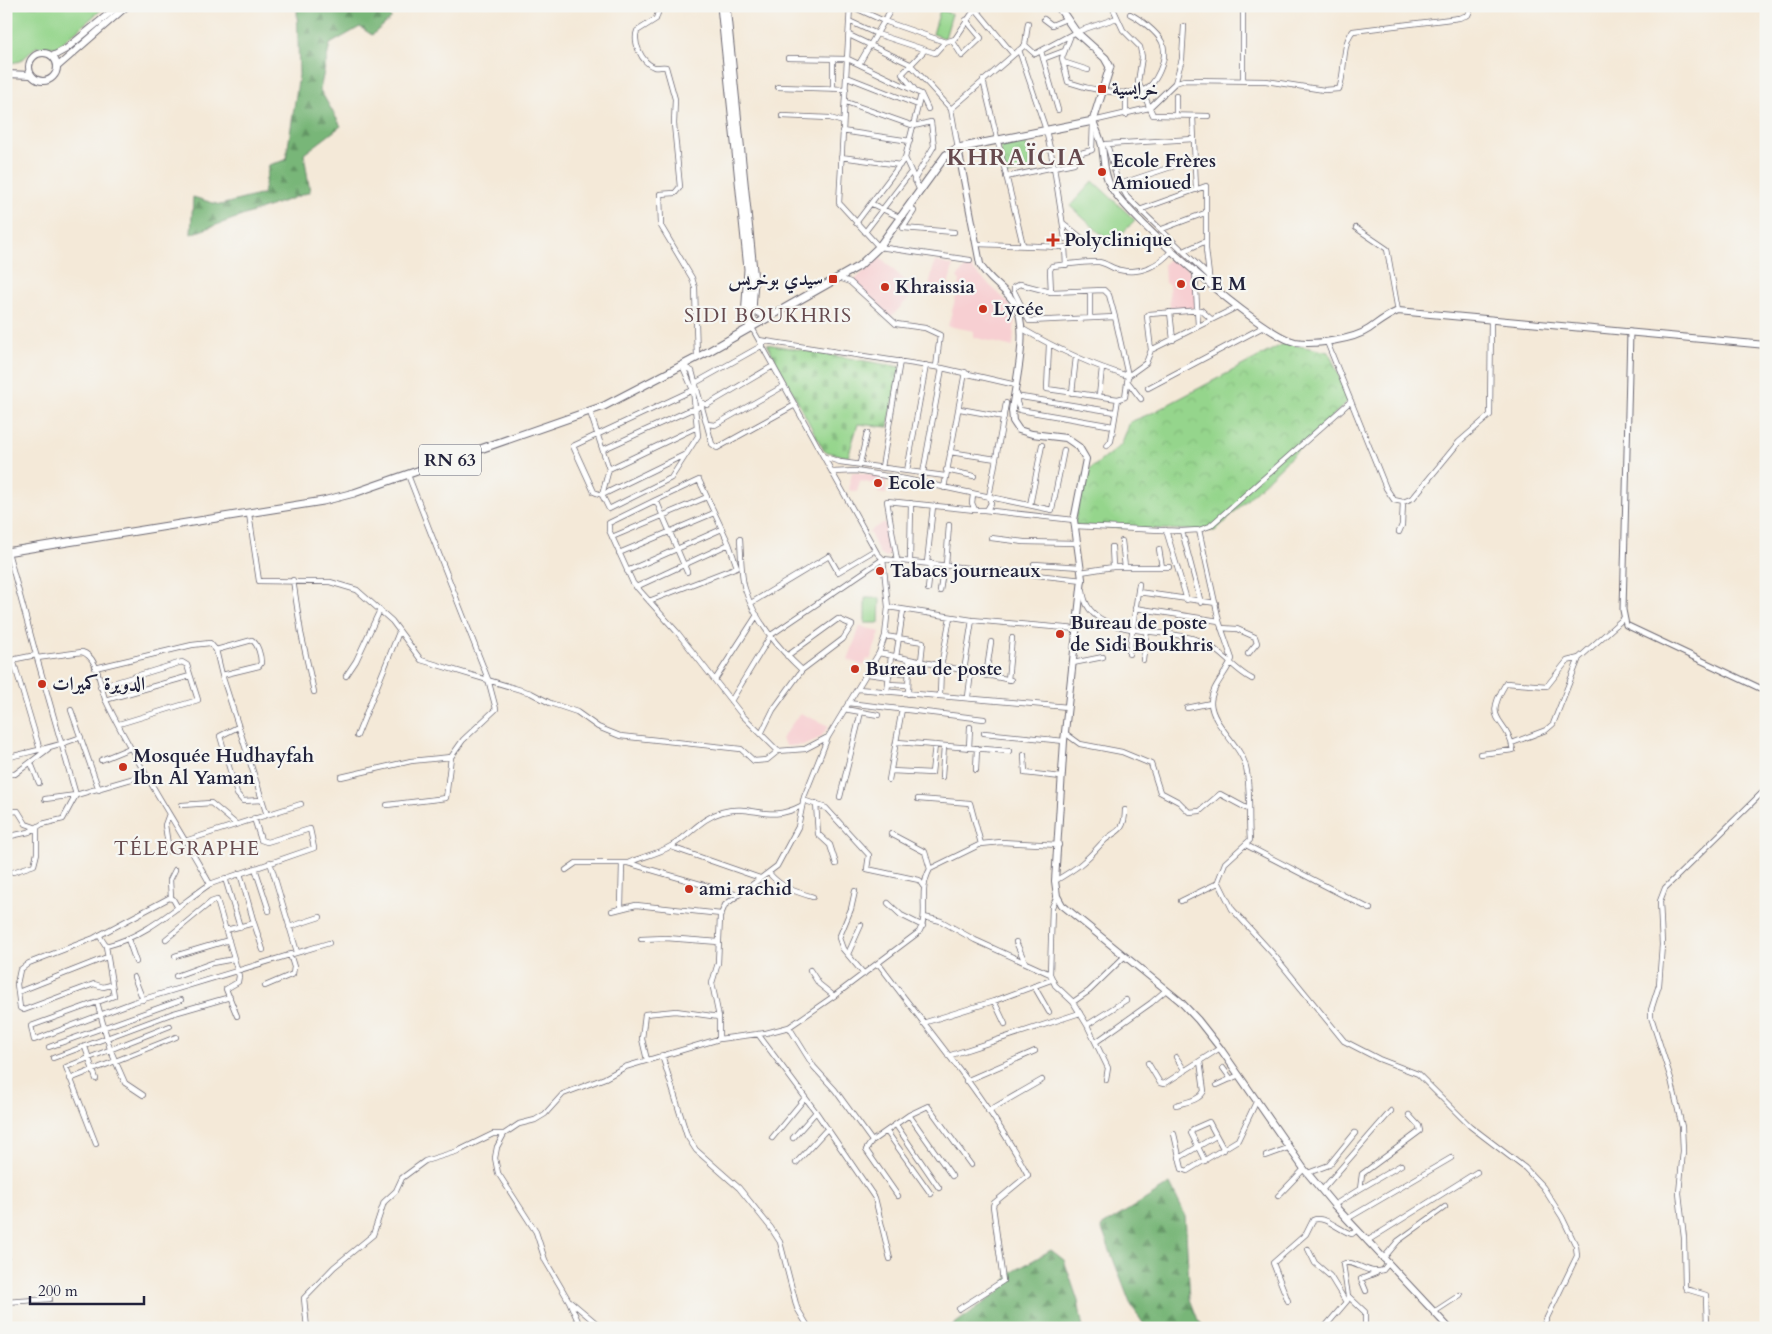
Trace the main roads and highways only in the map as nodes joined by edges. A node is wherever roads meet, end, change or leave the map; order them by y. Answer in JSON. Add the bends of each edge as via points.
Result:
{"nodes":[{"id":1,"x":118,"y":6,"type":"edge"},
{"id":2,"x":128,"y":6,"type":"edge"},
{"id":3,"x":721,"y":6,"type":"edge"},
{"id":4,"x":726,"y":6,"type":"edge"},
{"id":5,"x":1058,"y":6,"type":"edge"},
{"id":6,"x":53,"y":56,"type":"junction"},
{"id":7,"x":29,"y":63,"type":"junction"},
{"id":8,"x":57,"y":67,"type":"junction"},
{"id":9,"x":6,"y":70,"type":"edge"},
{"id":10,"x":6,"y":74,"type":"edge"},
{"id":11,"x":31,"y":75,"type":"junction"},
{"id":12,"x":1093,"y":121,"type":"junction"},
{"id":13,"x":958,"y":148,"type":"junction"},
{"id":14,"x":752,"y":308,"type":"junction"},
{"id":15,"x":766,"y":317,"type":"junction"},
{"id":16,"x":751,"y":326,"type":"junction"},
{"id":17,"x":1766,"y":345,"type":"edge"},
{"id":18,"x":7,"y":552,"type":"edge"},
{"id":19,"x":1449,"y":1328,"type":"edge"}],
"edges":[{"from":1,"to":6,"type":"main road"},
{"from":2,"to":8,"type":"main road"},
{"from":3,"to":16,"type":"main road","via":[[748,269],[745,319]]},
{"from":4,"to":14,"type":"main road","via":[[753,268]]},
{"from":5,"to":12,"type":"main road","via":[[1074,33],[1110,67]]},
{"from":6,"to":7,"type":"main road","via":[[39,53]]},
{"from":6,"to":8,"type":"main road"},
{"from":7,"to":9,"type":"main road"},
{"from":7,"to":11,"type":"main road"},
{"from":8,"to":11,"type":"main road","via":[[47,80],[38,80]]},
{"from":10,"to":11,"type":"main road"},
{"from":12,"to":13,"type":"main road","number":"RN 63"},
{"from":12,"to":17,"type":"main road","via":[[1104,144],[1106,171],[1114,192],[1130,212],[1237,307],[1295,342],[1327,342],[1363,332],[1398,311]]},
{"from":13,"to":15,"type":"main road","number":"RN 63","via":[[940,162],[879,247],[858,266]]},
{"from":13,"to":19,"type":"main road","via":[[980,264],[984,273],[1010,296],[1024,323],[1012,421],[1020,430],[1032,434],[1066,438],[1079,447],[1086,459],[1074,523],[1082,579],[1061,776],[1057,896],[1062,906],[1180,1001],[1220,1048],[1306,1171]]},
{"from":14,"to":15,"type":"main road"},
{"from":14,"to":16,"type":"main road"},
{"from":15,"to":16,"type":"main road","number":"RN 63"},
{"from":16,"to":18,"type":"main road","number":"RN 63","via":[[590,412],[323,501]]}]}
